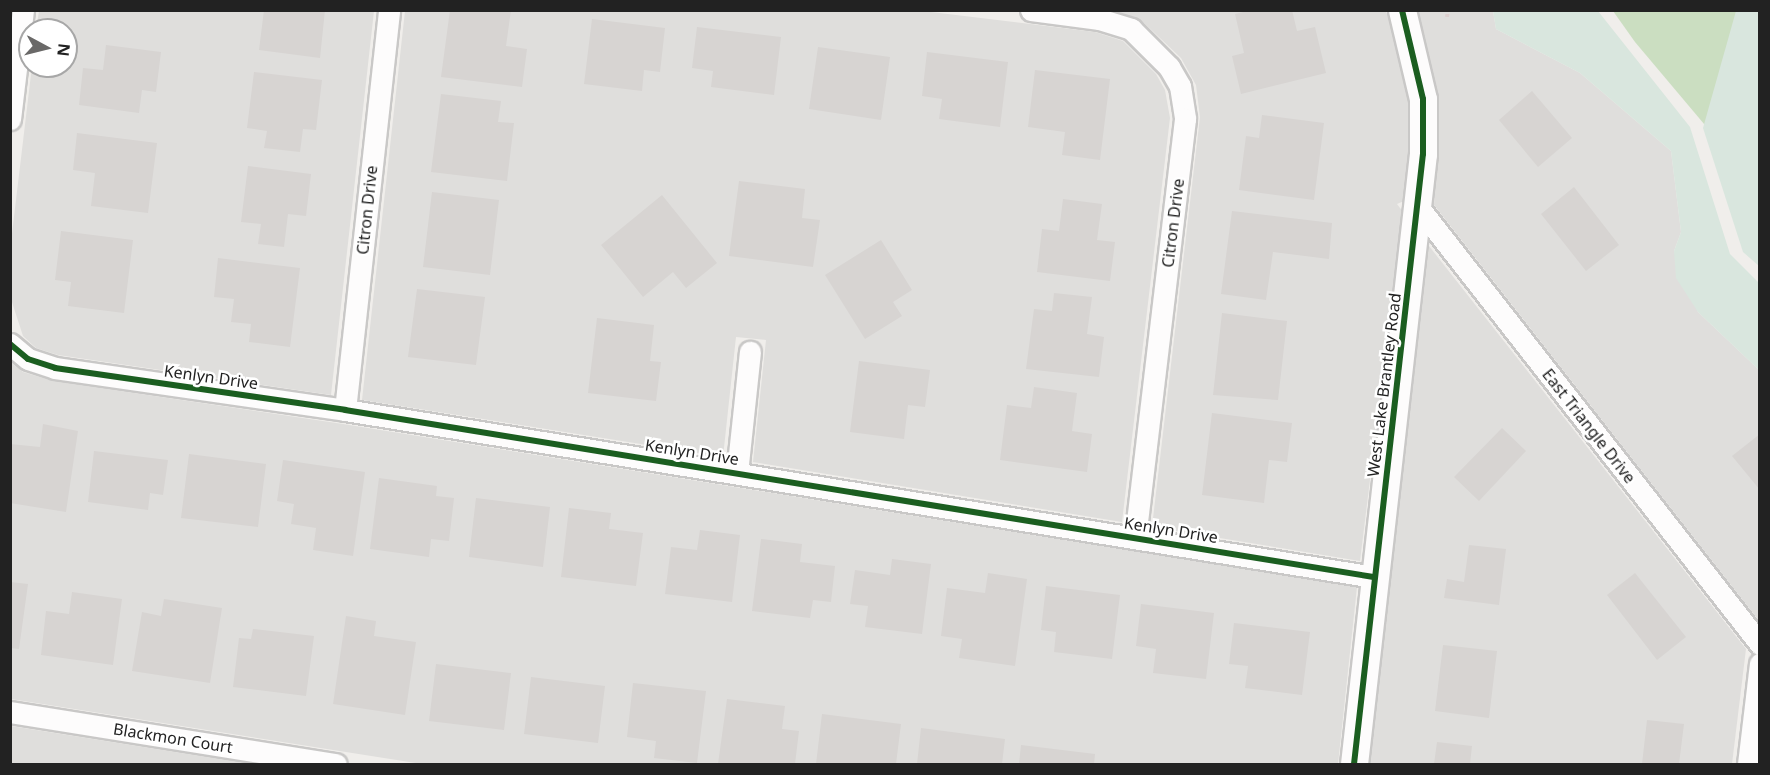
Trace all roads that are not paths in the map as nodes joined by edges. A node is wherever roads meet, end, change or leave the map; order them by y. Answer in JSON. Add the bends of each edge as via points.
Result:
{"nodes":[{"id":1,"x":23,"y":10,"type":"edge"},
{"id":2,"x":389,"y":10,"type":"edge"},
{"id":3,"x":1031,"y":10,"type":"edge"},
{"id":4,"x":1402,"y":10,"type":"edge"},
{"id":5,"x":10,"y":119,"type":"edge"},
{"id":6,"x":1419,"y":208,"type":"junction"},
{"id":7,"x":10,"y":344,"type":"edge"},
{"id":8,"x":750,"y":352,"type":"dead end"},
{"id":9,"x":345,"y":410,"type":"junction"},
{"id":10,"x":737,"y":473,"type":"junction"},
{"id":11,"x":1136,"y":538,"type":"junction"},
{"id":12,"x":1374,"y":577,"type":"junction"},
{"id":13,"x":1760,"y":644,"type":"edge"},
{"id":14,"x":1760,"y":664,"type":"edge"},
{"id":15,"x":10,"y":712,"type":"edge"},
{"id":16,"x":336,"y":765,"type":"edge"},
{"id":17,"x":1354,"y":765,"type":"edge"},
{"id":18,"x":1748,"y":765,"type":"edge"}],
"edges":[{"from":1,"to":5,"type":"street"},
{"from":2,"to":9,"type":"street","name":"Citron Drive"},
{"from":3,"to":11,"type":"street","name":"Citron Drive","via":[[1099,19],[1131,29],[1169,67],[1180,86],[1185,119]]},
{"from":4,"to":6,"type":"street","name":"West Lake Brantley Road","via":[[1423,99]]},
{"from":6,"to":12,"type":"street","name":"West Lake Brantley Road"},
{"from":6,"to":13,"type":"street","name":"East Triangle Drive"},
{"from":7,"to":9,"type":"street","name":"Kenlyn Drive","via":[[28,359],[55,368]]},
{"from":8,"to":10,"type":"street"},
{"from":9,"to":10,"type":"street","name":"Kenlyn Drive"},
{"from":10,"to":11,"type":"street","name":"Kenlyn Drive"},
{"from":11,"to":12,"type":"street","name":"Kenlyn Drive"},
{"from":12,"to":17,"type":"street","name":"West Lake Brantley Road"},
{"from":14,"to":18,"type":"street"},
{"from":15,"to":16,"type":"street","name":"Blackmon Court"}]}
